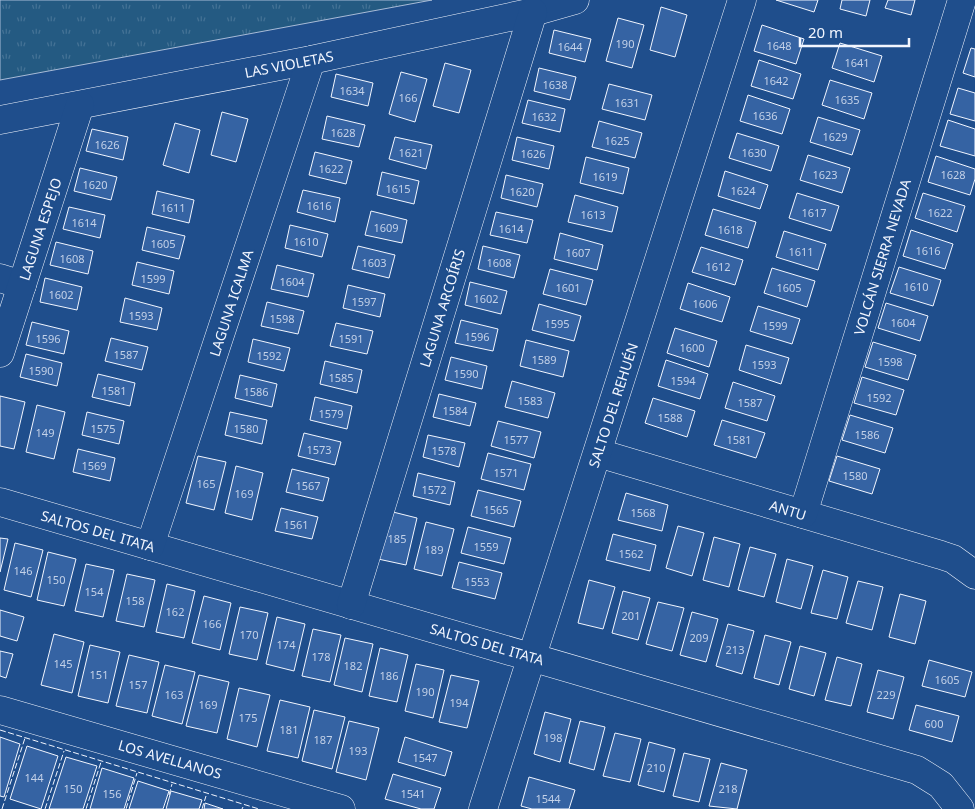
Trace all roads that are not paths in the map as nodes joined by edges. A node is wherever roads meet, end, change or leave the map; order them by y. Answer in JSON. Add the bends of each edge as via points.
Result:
{"nodes":[{"id":1,"x":575,"y":0,"type":"edge"},
{"id":2,"x":742,"y":0,"type":"edge"},
{"id":3,"x":962,"y":0,"type":"edge"},
{"id":4,"x":533,"y":12,"type":"junction"},
{"id":5,"x":311,"y":60,"type":"junction"},
{"id":6,"x":80,"y":105,"type":"junction"},
{"id":7,"x":0,"y":120,"type":"edge"},
{"id":8,"x":11,"y":281,"type":"edge"},
{"id":9,"x":0,"y":353,"type":"edge"},
{"id":10,"x":598,"y":453,"type":"junction"},
{"id":11,"x":0,"y":502,"type":"edge"},
{"id":12,"x":802,"y":514,"type":"junction"},
{"id":13,"x":150,"y":546,"type":"junction"},
{"id":14,"x":975,"y":575,"type":"edge"},
{"id":15,"x":351,"y":604,"type":"junction"},
{"id":16,"x":532,"y":657,"type":"junction"},
{"id":17,"x":0,"y":710,"type":"edge"},
{"id":18,"x":975,"y":805,"type":"edge"},
{"id":19,"x":341,"y":809,"type":"edge"},
{"id":20,"x":483,"y":809,"type":"edge"},
{"id":21,"x":960,"y":809,"type":"edge"},
{"id":22,"x":970,"y":809,"type":"edge"}],
"edges":[{"from":1,"to":4,"type":"street","name":"LAS VIOLETAS"},
{"from":2,"to":10,"type":"street","name":"SALTO DEL REHUÉN"},
{"from":3,"to":12,"type":"street","name":"VOLCÁN SIERRA NEVADA"},
{"from":4,"to":5,"type":"street","name":"LAS VIOLETAS"},
{"from":4,"to":15,"type":"street","name":"LAGUNA ARCOÍRIS"},
{"from":5,"to":6,"type":"street","name":"LAS VIOLETAS"},
{"from":5,"to":13,"type":"street","name":"LAGUNA ICALMA"},
{"from":6,"to":7,"type":"street","name":"LAS VIOLETAS"},
{"from":6,"to":8,"type":"street","name":"LAGUNA ESPEJO"},
{"from":8,"to":9,"type":"street","name":"LAGUNA ESPEJO"},
{"from":10,"to":12,"type":"street","name":"ANTU"},
{"from":10,"to":16,"type":"street","name":"SALTO DEL REHUÉN"},
{"from":11,"to":13,"type":"street","name":"SALTOS DEL ITATA"},
{"from":12,"to":14,"type":"street","name":"ANTU","via":[[953,559]]},
{"from":13,"to":15,"type":"street","name":"SALTOS DEL ITATA"},
{"from":15,"to":16,"type":"street","name":"SALTOS DEL ITATA"},
{"from":16,"to":20,"type":"street","name":"SALTO DEL REHUÉN"},
{"from":16,"to":21,"type":"street","name":"SALTOS DEL ITATA","via":[[917,770],[941,785]]},
{"from":17,"to":19,"type":"street","name":"LOS AVELLANOS"},
{"from":18,"to":22,"type":"street"}]}
